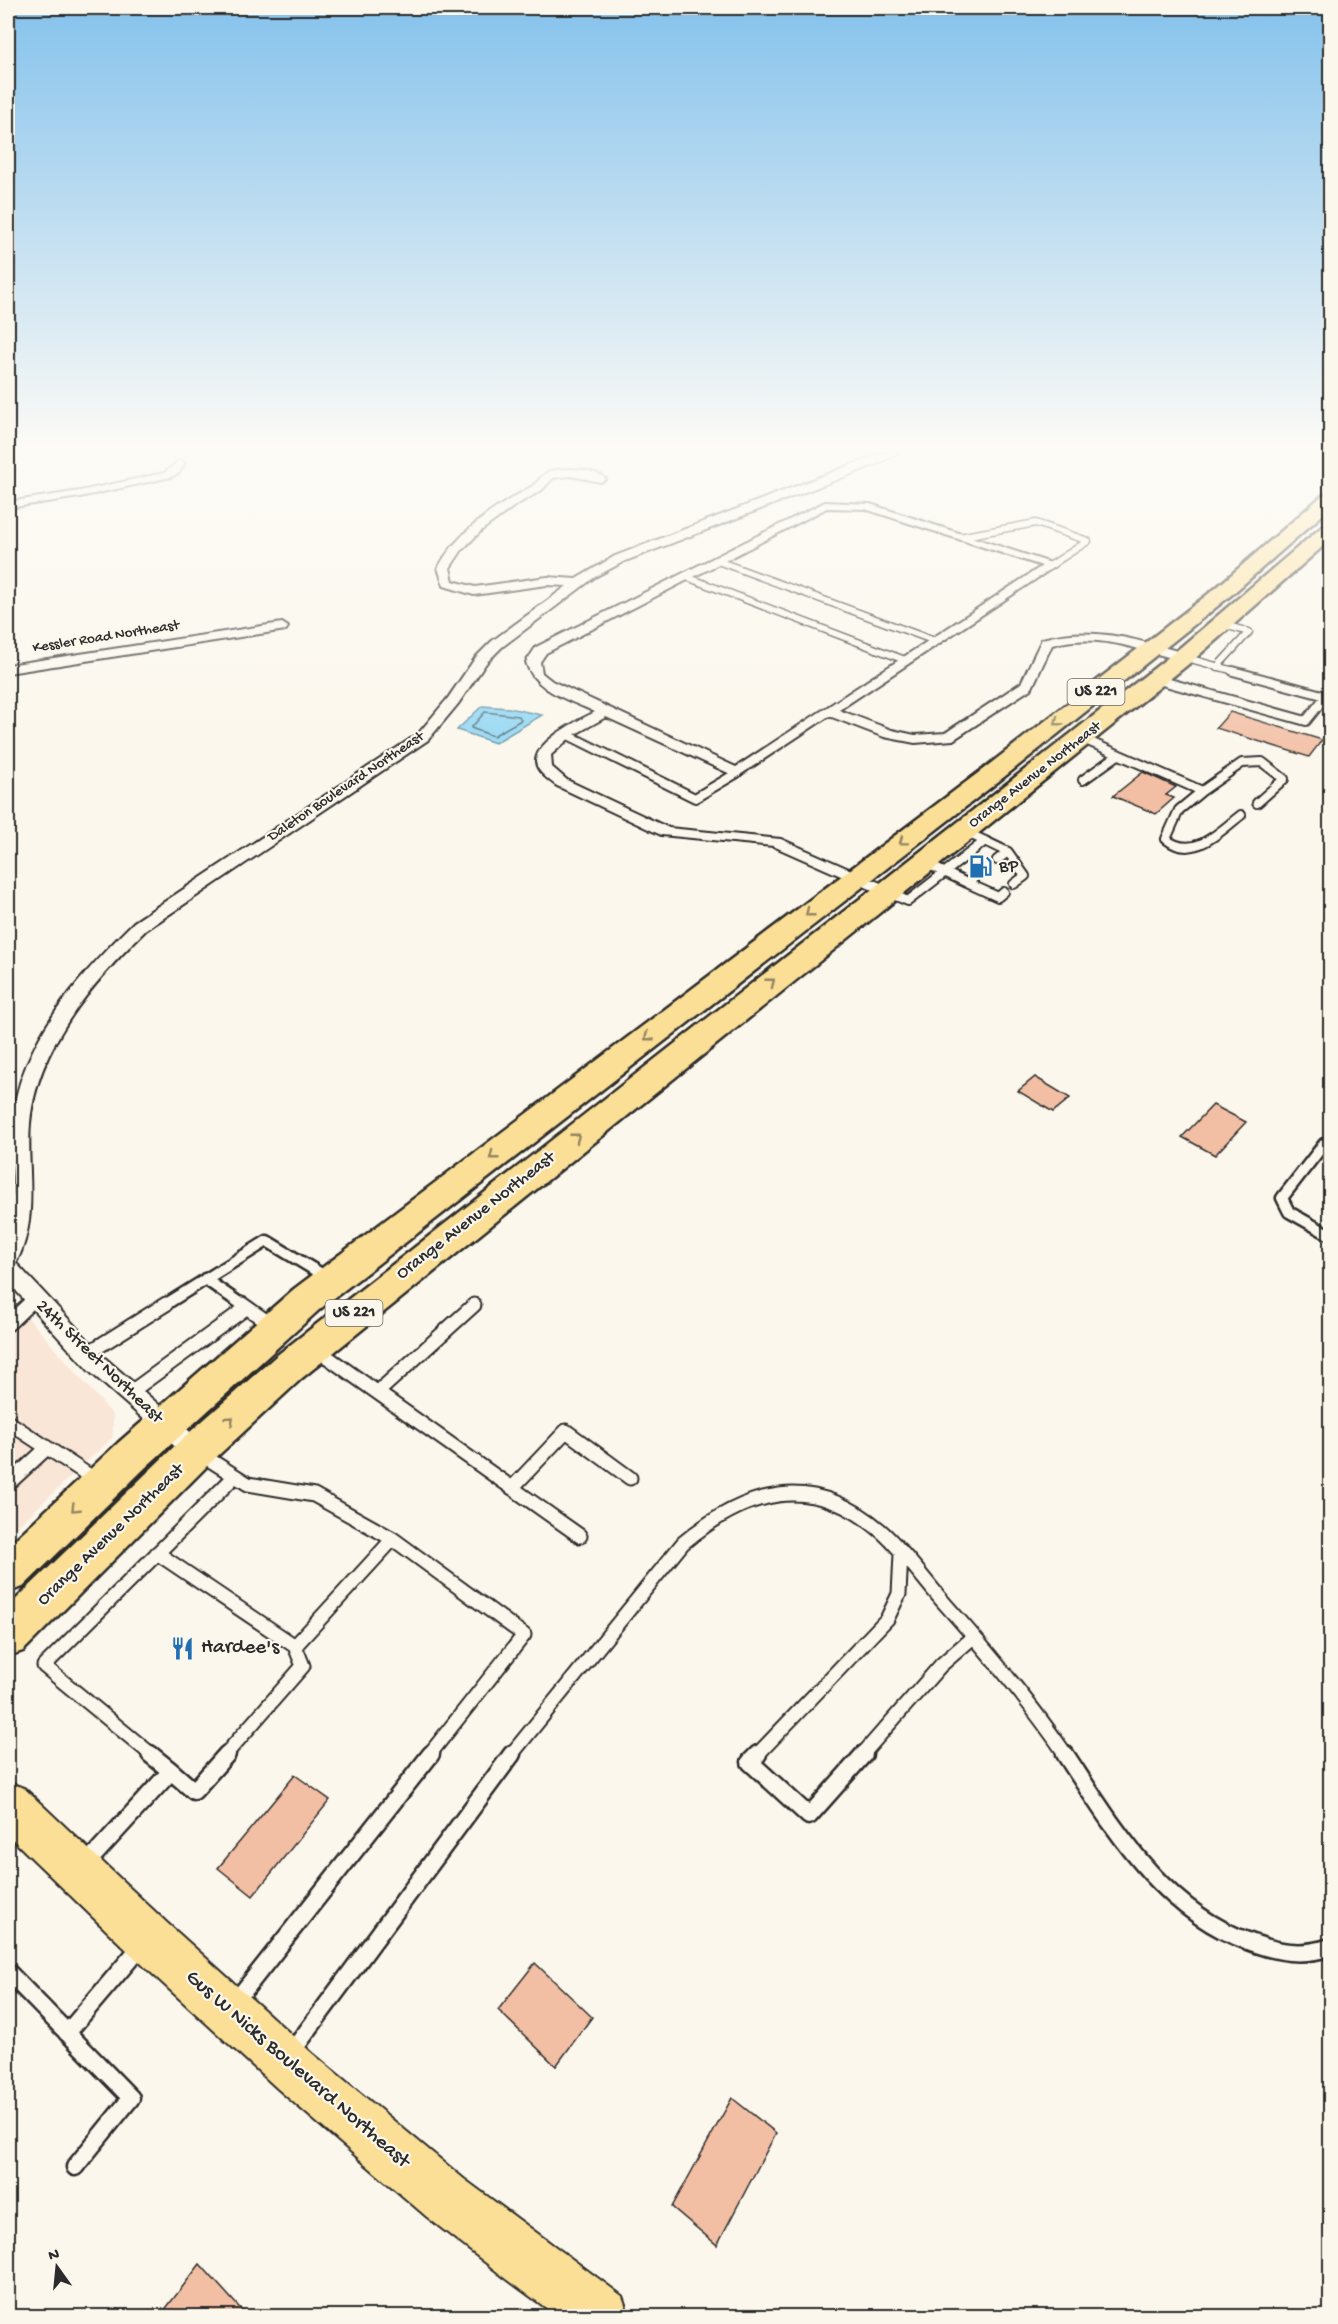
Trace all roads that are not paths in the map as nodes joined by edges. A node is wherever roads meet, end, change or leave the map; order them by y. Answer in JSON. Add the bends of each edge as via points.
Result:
{"nodes":[{"id":1,"x":449,"y":559,"type":"edge"},
{"id":2,"x":618,"y":559,"type":"edge"},
{"id":3,"x":1034,"y":559,"type":"edge"},
{"id":4,"x":1060,"y":559,"type":"edge"},
{"id":5,"x":1260,"y":559,"type":"edge"},
{"id":6,"x":1296,"y":559,"type":"edge"},
{"id":7,"x":715,"y":560,"type":"joint"},
{"id":8,"x":1051,"y":565,"type":"junction"},
{"id":9,"x":684,"y":576,"type":"junction"},
{"id":10,"x":579,"y":583,"type":"junction"},
{"id":11,"x":1221,"y":624,"type":"junction"},
{"id":12,"x":282,"y":627,"type":"dead end"},
{"id":13,"x":935,"y":640,"type":"junction"},
{"id":14,"x":1151,"y":648,"type":"junction"},
{"id":15,"x":1183,"y":657,"type":"junction"},
{"id":16,"x":905,"y":660,"type":"junction"},
{"id":17,"x":1217,"y":667,"type":"junction"},
{"id":18,"x":8,"y":669,"type":"edge"},
{"id":19,"x":1155,"y":679,"type":"junction"},
{"id":20,"x":828,"y":711,"type":"junction"},
{"id":21,"x":604,"y":712,"type":"junction"},
{"id":22,"x":566,"y":734,"type":"junction"},
{"id":23,"x":1081,"y":738,"type":"junction"},
{"id":24,"x":1118,"y":754,"type":"junction"},
{"id":25,"x":737,"y":773,"type":"junction"},
{"id":26,"x":1083,"y":780,"type":"dead end"},
{"id":27,"x":1202,"y":791,"type":"junction"},
{"id":28,"x":1257,"y":803,"type":"dead end"},
{"id":29,"x":1241,"y":816,"type":"dead end"},
{"id":30,"x":963,"y":831,"type":"junction"},
{"id":31,"x":985,"y":841,"type":"junction"},
{"id":32,"x":1008,"y":852,"type":"junction"},
{"id":33,"x":997,"y":860,"type":"dead end"},
{"id":34,"x":923,"y":862,"type":"junction"},
{"id":35,"x":945,"y":873,"type":"junction"},
{"id":36,"x":855,"y":877,"type":"junction"},
{"id":37,"x":1014,"y":884,"type":"dead end"},
{"id":38,"x":886,"y":891,"type":"junction"},
{"id":39,"x":1004,"y":892,"type":"dead end"},
{"id":40,"x":1330,"y":1143,"type":"edge"},
{"id":41,"x":1330,"y":1235,"type":"edge"},
{"id":42,"x":8,"y":1258,"type":"edge"},
{"id":43,"x":8,"y":1268,"type":"edge"},
{"id":44,"x":205,"y":1279,"type":"junction"},
{"id":45,"x":332,"y":1280,"type":"junction"},
{"id":46,"x":34,"y":1300,"type":"junction"},
{"id":47,"x":474,"y":1305,"type":"dead end"},
{"id":48,"x":246,"y":1308,"type":"junction"},
{"id":49,"x":8,"y":1324,"type":"edge"},
{"id":50,"x":275,"y":1328,"type":"junction"},
{"id":51,"x":314,"y":1347,"type":"junction"},
{"id":52,"x":88,"y":1353,"type":"junction"},
{"id":53,"x":378,"y":1392,"type":"junction"},
{"id":54,"x":128,"y":1395,"type":"junction"},
{"id":55,"x":8,"y":1422,"type":"edge"},
{"id":56,"x":164,"y":1426,"type":"junction"},
{"id":57,"x":47,"y":1448,"type":"junction"},
{"id":58,"x":196,"y":1451,"type":"junction"},
{"id":59,"x":235,"y":1476,"type":"junction"},
{"id":60,"x":630,"y":1478,"type":"dead end"},
{"id":61,"x":8,"y":1484,"type":"edge"},
{"id":62,"x":101,"y":1484,"type":"junction"},
{"id":63,"x":512,"y":1488,"type":"junction"},
{"id":64,"x":580,"y":1536,"type":"dead end"},
{"id":65,"x":393,"y":1539,"type":"junction"},
{"id":66,"x":157,"y":1553,"type":"junction"},
{"id":67,"x":901,"y":1554,"type":"junction"},
{"id":68,"x":8,"y":1573,"type":"edge"},
{"id":69,"x":8,"y":1636,"type":"edge"},
{"id":70,"x":973,"y":1637,"type":"junction"},
{"id":71,"x":296,"y":1646,"type":"junction"},
{"id":72,"x":171,"y":1771,"type":"junction"},
{"id":73,"x":8,"y":1804,"type":"edge"},
{"id":74,"x":79,"y":1873,"type":"junction"},
{"id":75,"x":148,"y":1937,"type":"junction"},
{"id":76,"x":1330,"y":1947,"type":"edge"},
{"id":77,"x":8,"y":1971,"type":"edge"},
{"id":78,"x":227,"y":2011,"type":"junction"},
{"id":79,"x":67,"y":2033,"type":"junction"},
{"id":80,"x":283,"y":2063,"type":"junction"},
{"id":81,"x":75,"y":2167,"type":"dead end"},
{"id":82,"x":602,"y":2316,"type":"edge"}],
"edges":[{"from":1,"to":10,"type":"street","via":[[444,568],[448,583],[474,591],[547,581]]},
{"from":2,"to":10,"type":"street","name":"Daleton Boulevard Northeast"},
{"from":3,"to":8,"type":"street"},
{"from":4,"to":8,"type":"lane"},
{"from":5,"to":14,"type":"highway","name":"Orange Avenue Northeast","number":"US 221"},
{"from":6,"to":11,"type":"highway","name":"Orange Avenue Northeast","number":"US 221"},
{"from":7,"to":9,"type":"street"},
{"from":7,"to":13,"type":"lane"},
{"from":8,"to":13,"type":"street"},
{"from":9,"to":16,"type":"lane"},
{"from":9,"to":21,"type":"street","via":[[541,650],[533,662],[536,674],[547,684]]},
{"from":10,"to":42,"type":"street","name":"Daleton Boulevard Northeast","via":[[497,644],[423,737],[140,926],[92,974],[58,1024],[26,1093],[21,1122],[22,1201]]},
{"from":11,"to":15,"type":"highway","name":"Orange Avenue Northeast","number":"US 221"},
{"from":11,"to":17,"type":"lane","via":[[1249,632]]},
{"from":12,"to":18,"type":"street","name":"Kessler Road Northeast"},
{"from":13,"to":16,"type":"street"},
{"from":14,"to":15,"type":"street"},
{"from":14,"to":20,"type":"street","via":[[1091,635],[1060,636],[1047,642],[1027,685],[948,737],[915,739],[889,734]]},
{"from":14,"to":36,"type":"highway","name":"Orange Avenue Northeast","number":"US 221","one_way":true},
{"from":15,"to":17,"type":"lane"},
{"from":15,"to":19,"type":"highway","name":"Orange Avenue Northeast","number":"US 221"},
{"from":16,"to":20,"type":"street"},
{"from":17,"to":19,"type":"lane","via":[[1326,696],[1306,721]]},
{"from":19,"to":23,"type":"highway","name":"Orange Avenue Northeast","number":"US 221"},
{"from":20,"to":25,"type":"street"},
{"from":21,"to":22,"type":"street"},
{"from":21,"to":25,"type":"street"},
{"from":22,"to":25,"type":"lane","via":[[695,798]]},
{"from":22,"to":36,"type":"street","via":[[545,751],[543,761],[548,772],[562,783],[666,832],[776,842]]},
{"from":23,"to":24,"type":"lane"},
{"from":23,"to":30,"type":"highway","name":"Orange Avenue Northeast","number":"US 221"},
{"from":24,"to":26,"type":"lane"},
{"from":24,"to":27,"type":"lane"},
{"from":27,"to":28,"type":"lane","via":[[1248,760],[1278,771],[1284,779]]},
{"from":27,"to":29,"type":"lane","via":[[1179,810],[1166,839],[1172,846],[1197,848]]},
{"from":30,"to":31,"type":"lane"},
{"from":30,"to":34,"type":"highway","name":"Orange Avenue Northeast","number":"US 221"},
{"from":31,"to":32,"type":"lane"},
{"from":31,"to":35,"type":"lane"},
{"from":32,"to":33,"type":"lane"},
{"from":32,"to":37,"type":"lane","via":[[1025,876]]},
{"from":34,"to":35,"type":"lane"},
{"from":34,"to":38,"type":"highway","name":"Orange Avenue Northeast","number":"US 221"},
{"from":35,"to":38,"type":"lane","via":[[908,901]]},
{"from":35,"to":39,"type":"lane","via":[[971,880],[998,897]]},
{"from":36,"to":38,"type":"street"},
{"from":36,"to":45,"type":"highway","name":"Orange Avenue Northeast","number":"US 221","one_way":true},
{"from":51,"to":38,"type":"highway","name":"Orange Avenue Northeast","number":"US 221","one_way":true},
{"from":40,"to":41,"type":"lane","via":[[1324,1143],[1282,1198],[1289,1212]]},
{"from":43,"to":46,"type":"street","name":"24th Street Northeast"},
{"from":44,"to":45,"type":"lane","via":[[267,1241]]},
{"from":44,"to":48,"type":"lane"},
{"from":44,"to":52,"type":"lane"},
{"from":45,"to":50,"type":"highway","name":"Orange Avenue Northeast","number":"US 221"},
{"from":46,"to":49,"type":"lane"},
{"from":46,"to":52,"type":"street","name":"24th Street Northeast"},
{"from":47,"to":53,"type":"lane"},
{"from":48,"to":50,"type":"lane"},
{"from":48,"to":54,"type":"lane"},
{"from":50,"to":56,"type":"highway","name":"Orange Avenue Northeast","number":"US 221"},
{"from":51,"to":53,"type":"lane"},
{"from":58,"to":51,"type":"highway","name":"Orange Avenue Northeast","number":"US 221","one_way":true},
{"from":52,"to":54,"type":"street","name":"24th Street Northeast"},
{"from":53,"to":63,"type":"lane"},
{"from":54,"to":56,"type":"street","name":"24th Street Northeast"},
{"from":55,"to":57,"type":"lane"},
{"from":56,"to":58,"type":"street","name":"24th Street Northeast"},
{"from":56,"to":62,"type":"highway","name":"Orange Avenue Northeast","number":"US 221"},
{"from":57,"to":61,"type":"lane"},
{"from":57,"to":62,"type":"lane"},
{"from":58,"to":59,"type":"lane"},
{"from":58,"to":69,"type":"highway","name":"Orange Avenue Northeast","number":"US 221"},
{"from":59,"to":65,"type":"lane","via":[[248,1484],[314,1495]]},
{"from":59,"to":66,"type":"lane"},
{"from":60,"to":63,"type":"lane","via":[[566,1431]]},
{"from":62,"to":68,"type":"highway","name":"Orange Avenue Northeast","number":"US 221","one_way":true},
{"from":63,"to":64,"type":"lane"},
{"from":65,"to":71,"type":"lane"},
{"from":65,"to":78,"type":"lane","via":[[524,1635]]},
{"from":66,"to":71,"type":"lane"},
{"from":66,"to":72,"type":"lane","via":[[44,1666]]},
{"from":67,"to":70,"type":"lane"},
{"from":67,"to":70,"type":"lane","via":[[898,1594],[887,1619],[750,1762],[809,1816],[941,1665]]},
{"from":67,"to":80,"type":"lane","via":[[866,1518],[843,1505],[795,1495],[768,1496],[741,1504],[692,1535],[610,1628],[532,1726]]},
{"from":70,"to":76,"type":"lane","via":[[1030,1704],[1137,1858],[1172,1895],[1213,1926],[1246,1944],[1283,1952],[1318,1952]]},
{"from":71,"to":72,"type":"lane","via":[[303,1666],[194,1791]]},
{"from":72,"to":74,"type":"lane"},
{"from":73,"to":74,"type":"main road","name":"Gus W Nicks Boulevard Northeast"},
{"from":74,"to":75,"type":"main road","name":"Gus W Nicks Boulevard Northeast"},
{"from":75,"to":78,"type":"main road","name":"Gus W Nicks Boulevard Northeast"},
{"from":75,"to":79,"type":"lane"},
{"from":77,"to":79,"type":"lane"},
{"from":78,"to":80,"type":"main road","name":"Gus W Nicks Boulevard Northeast"},
{"from":79,"to":81,"type":"lane","via":[[131,2098]]},
{"from":80,"to":82,"type":"main road","name":"Gus W Nicks Boulevard Northeast","via":[[414,2173]]}]}
